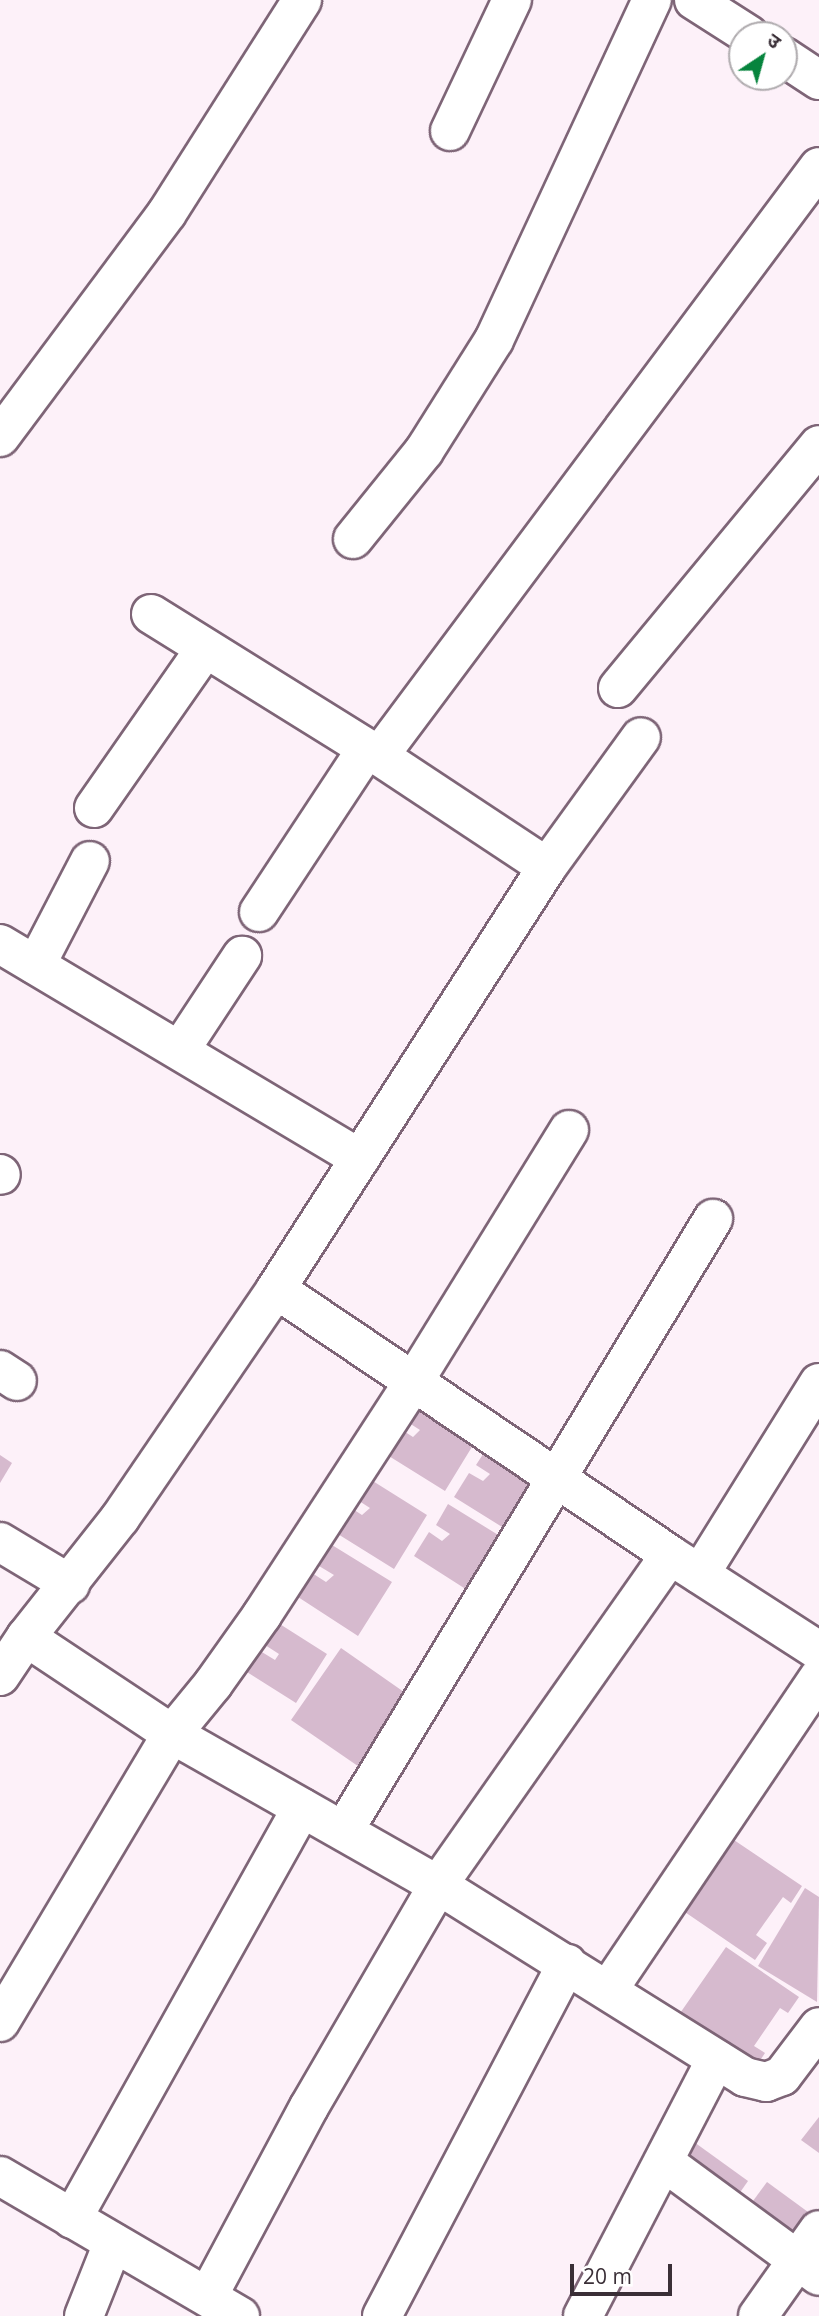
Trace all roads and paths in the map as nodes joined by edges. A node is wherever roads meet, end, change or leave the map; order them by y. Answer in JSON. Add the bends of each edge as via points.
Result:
{"nodes":[{"id":1,"x":302,"y":0,"type":"edge"},
{"id":2,"x":512,"y":0,"type":"edge"},
{"id":3,"x":652,"y":0,"type":"edge"},
{"id":4,"x":694,"y":0,"type":"edge"},
{"id":5,"x":728,"y":22,"type":"edge"},
{"id":6,"x":798,"y":66,"type":"edge"},
{"id":7,"x":819,"y":79,"type":"edge"},
{"id":8,"x":450,"y":131,"type":"dead end"},
{"id":9,"x":819,"y":167,"type":"edge"},
{"id":10,"x":0,"y":437,"type":"edge"},
{"id":11,"x":819,"y":445,"type":"edge"},
{"id":12,"x":353,"y":539,"type":"dead end"},
{"id":13,"x":151,"y":614,"type":"dead end"},
{"id":14,"x":205,"y":649,"type":"junction"},
{"id":15,"x":618,"y":688,"type":"dead end"},
{"id":16,"x":641,"y":737,"type":"dead end"},
{"id":17,"x":373,"y":753,"type":"junction"},
{"id":18,"x":94,"y":808,"type":"dead end"},
{"id":19,"x":90,"y":861,"type":"dead end"},
{"id":20,"x":547,"y":867,"type":"junction"},
{"id":21,"x":259,"y":912,"type":"dead end"},
{"id":22,"x":0,"y":944,"type":"edge"},
{"id":23,"x":242,"y":956,"type":"dead end"},
{"id":24,"x":36,"y":965,"type":"junction"},
{"id":25,"x":180,"y":1050,"type":"junction"},
{"id":26,"x":569,"y":1130,"type":"dead end"},
{"id":27,"x":360,"y":1159,"type":"junction"},
{"id":28,"x":713,"y":1219,"type":"dead end"},
{"id":29,"x":276,"y":1289,"type":"junction"},
{"id":30,"x":414,"y":1381,"type":"junction"},
{"id":31,"x":819,"y":1382,"type":"edge"},
{"id":32,"x":556,"y":1477,"type":"junction"},
{"id":33,"x":0,"y":1542,"type":"edge"},
{"id":34,"x":685,"y":1564,"type":"junction"},
{"id":35,"x":70,"y":1584,"type":"junction"},
{"id":36,"x":26,"y":1637,"type":"junction"},
{"id":37,"x":819,"y":1651,"type":"edge"},
{"id":38,"x":0,"y":1676,"type":"edge"},
{"id":39,"x":819,"y":1677,"type":"edge"},
{"id":40,"x":172,"y":1734,"type":"junction"},
{"id":41,"x":302,"y":1808,"type":"junction"},
{"id":42,"x":344,"y":1830,"type":"junction"},
{"id":43,"x":438,"y":1885,"type":"junction"},
{"id":44,"x":567,"y":1964,"type":"junction"},
{"id":45,"x":608,"y":1990,"type":"junction"},
{"id":46,"x":0,"y":2022,"type":"edge"},
{"id":47,"x":819,"y":2027,"type":"edge"},
{"id":48,"x":716,"y":2059,"type":"junction"},
{"id":49,"x":664,"y":2162,"type":"junction"},
{"id":50,"x":0,"y":2176,"type":"edge"},
{"id":51,"x":72,"y":2219,"type":"junction"},
{"id":52,"x":819,"y":2230,"type":"edge"},
{"id":53,"x":113,"y":2243,"type":"junction"},
{"id":54,"x":808,"y":2268,"type":"edge"},
{"id":55,"x":224,"y":2306,"type":"edge"},
{"id":56,"x":84,"y":2316,"type":"edge"},
{"id":57,"x":382,"y":2316,"type":"edge"},
{"id":58,"x":583,"y":2316,"type":"edge"},
{"id":59,"x":758,"y":2316,"type":"edge"}],
"edges":[{"from":1,"to":10,"type":"street","via":[[167,213]]},
{"from":2,"to":8,"type":"street"},
{"from":3,"to":12,"type":"street","via":[[494,340],[424,452]]},
{"from":4,"to":5,"type":"street"},
{"from":6,"to":7,"type":"street"},
{"from":9,"to":17,"type":"street"},
{"from":11,"to":15,"type":"street"},
{"from":13,"to":14,"type":"street"},
{"from":14,"to":17,"type":"street"},
{"from":14,"to":18,"type":"street"},
{"from":16,"to":20,"type":"street"},
{"from":17,"to":20,"type":"street"},
{"from":17,"to":21,"type":"street"},
{"from":19,"to":24,"type":"street"},
{"from":20,"to":27,"type":"street"},
{"from":22,"to":24,"type":"street"},
{"from":23,"to":25,"type":"street"},
{"from":24,"to":25,"type":"street"},
{"from":25,"to":27,"type":"street"},
{"from":26,"to":30,"type":"street"},
{"from":27,"to":29,"type":"street"},
{"from":28,"to":32,"type":"street"},
{"from":29,"to":30,"type":"street"},
{"from":29,"to":35,"type":"street"},
{"from":30,"to":32,"type":"street"},
{"from":30,"to":40,"type":"street","via":[[262,1615]]},
{"from":31,"to":34,"type":"street"},
{"from":32,"to":34,"type":"street"},
{"from":32,"to":42,"type":"street"},
{"from":33,"to":35,"type":"street"},
{"from":34,"to":37,"type":"street"},
{"from":34,"to":43,"type":"street"},
{"from":35,"to":36,"type":"street"},
{"from":36,"to":38,"type":"street"},
{"from":36,"to":40,"type":"street"},
{"from":39,"to":45,"type":"street"},
{"from":40,"to":41,"type":"street"},
{"from":40,"to":46,"type":"street"},
{"from":41,"to":42,"type":"street"},
{"from":41,"to":51,"type":"street"},
{"from":42,"to":43,"type":"street"},
{"from":43,"to":44,"type":"street"},
{"from":43,"to":55,"type":"street","via":[[323,2082]]},
{"from":44,"to":45,"type":"street"},
{"from":44,"to":57,"type":"street"},
{"from":45,"to":48,"type":"street"},
{"from":47,"to":48,"type":"street","via":[[782,2076],[766,2082],[744,2077]]},
{"from":48,"to":49,"type":"street"},
{"from":49,"to":54,"type":"street"},
{"from":49,"to":58,"type":"street"},
{"from":50,"to":51,"type":"street"},
{"from":51,"to":53,"type":"street"},
{"from":52,"to":54,"type":"street"},
{"from":53,"to":55,"type":"street"},
{"from":53,"to":56,"type":"street"},
{"from":54,"to":59,"type":"street"}]}
